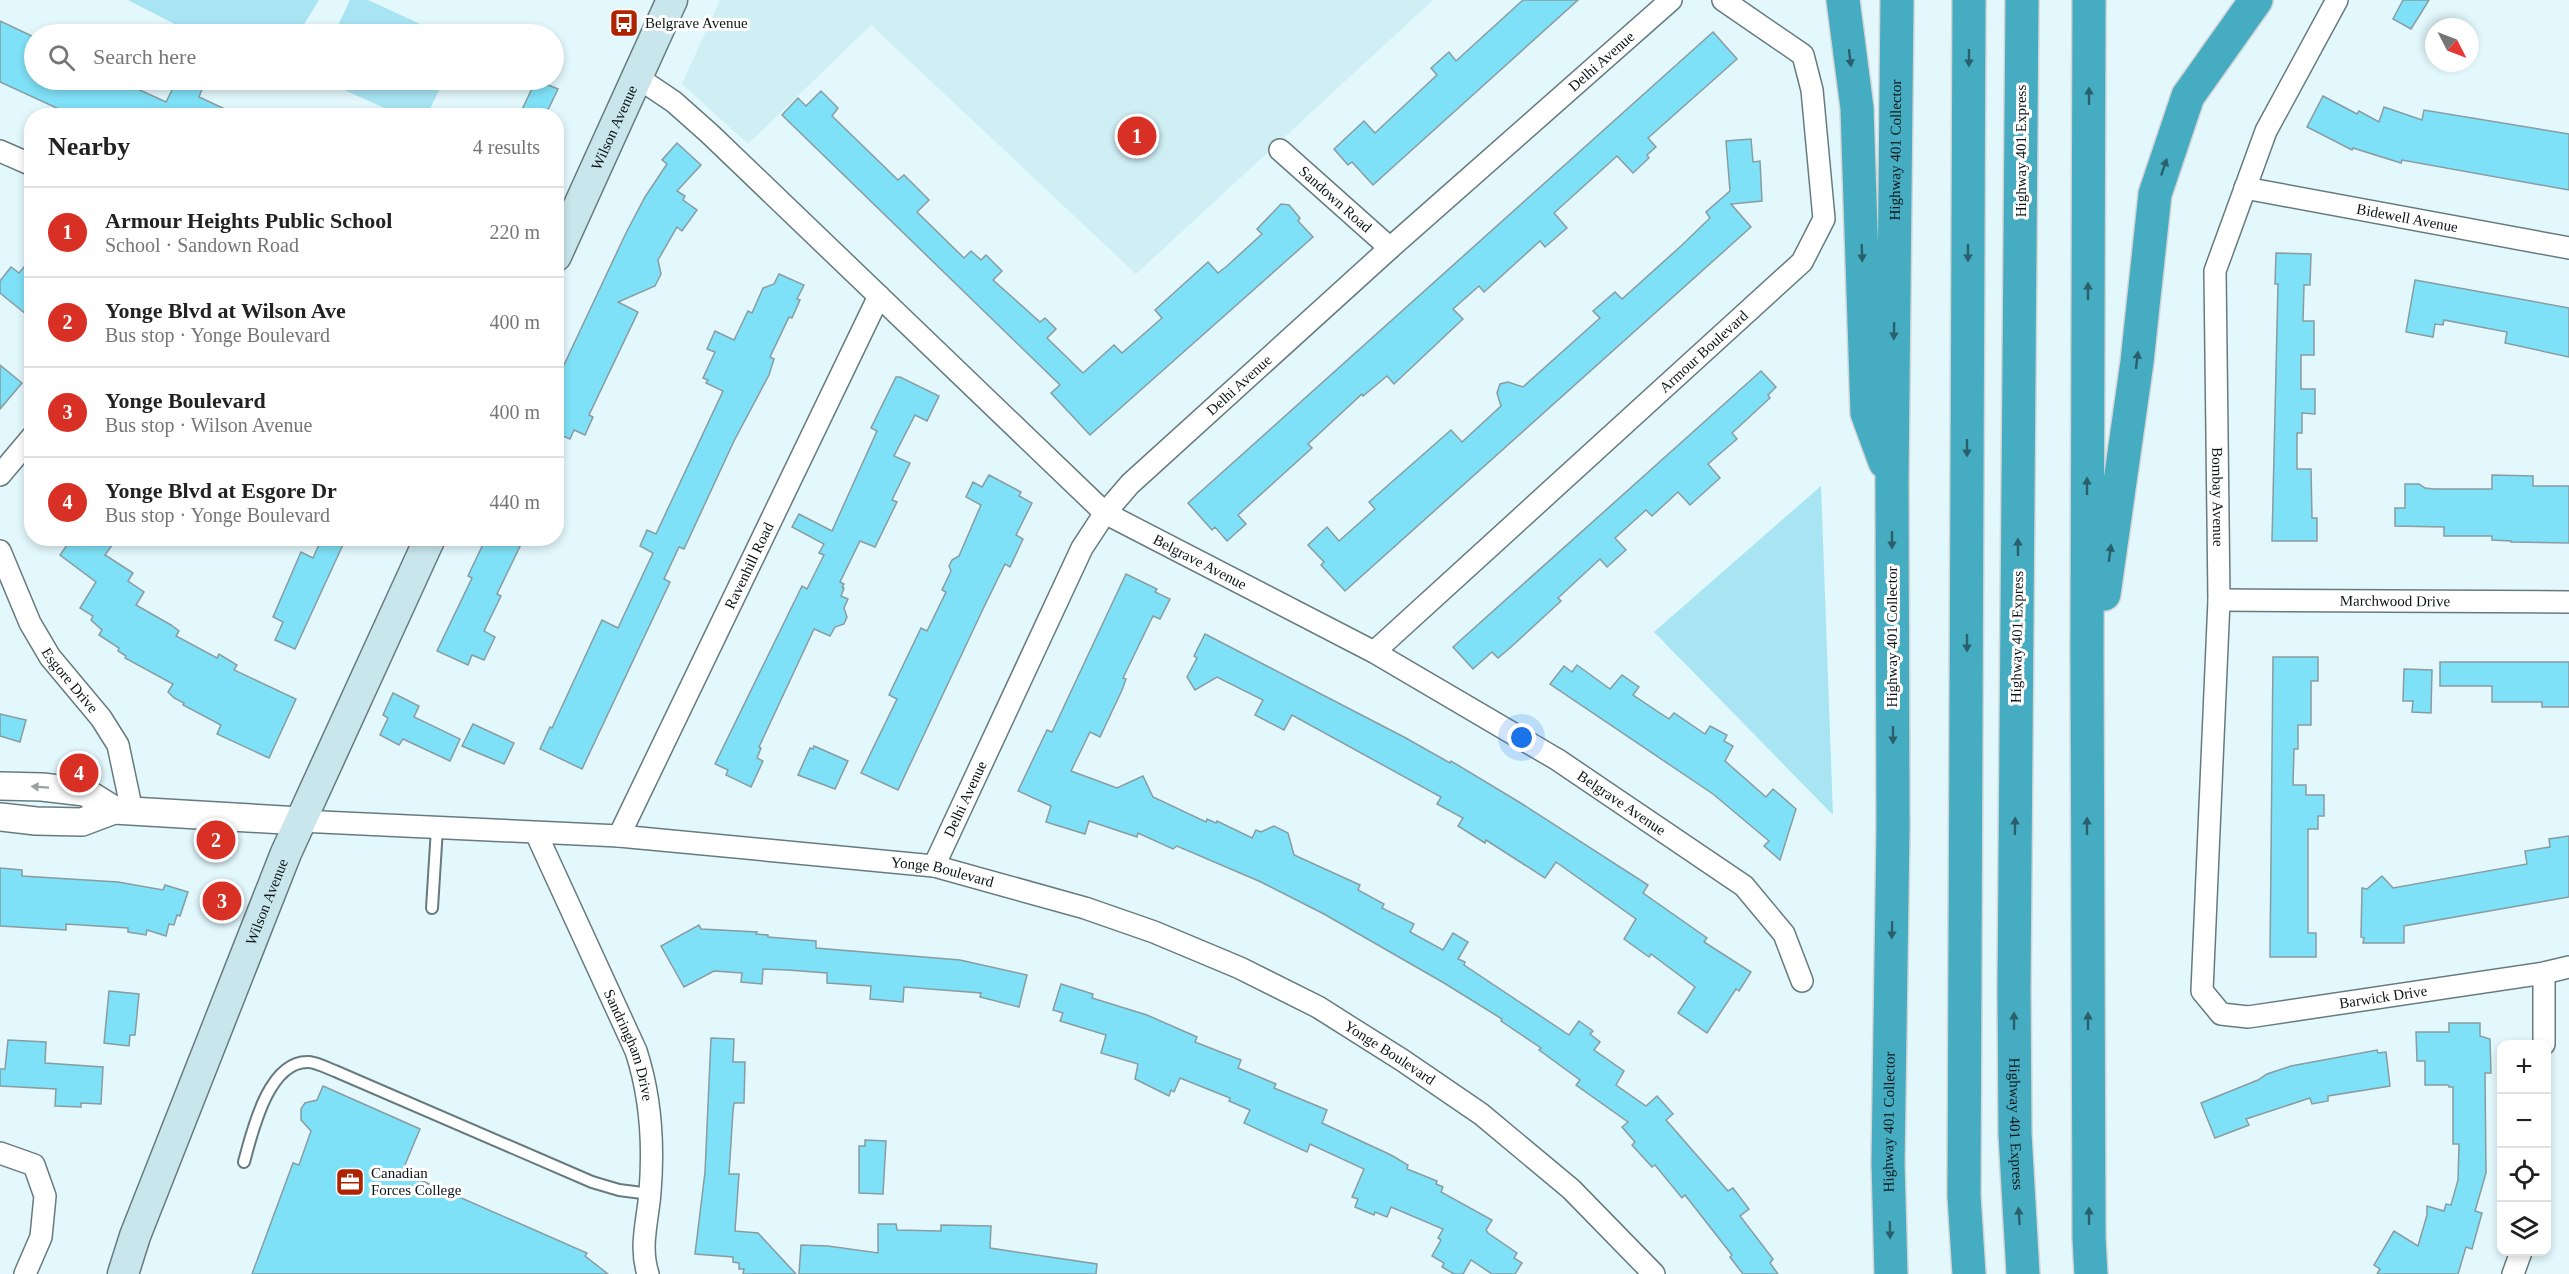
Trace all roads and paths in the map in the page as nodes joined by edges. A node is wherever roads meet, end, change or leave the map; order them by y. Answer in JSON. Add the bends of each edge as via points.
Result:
{"nodes":[{"id":1,"x":672,"y":0,"type":"edge"},
{"id":2,"x":1671,"y":0,"type":"edge"},
{"id":3,"x":1723,"y":0,"type":"edge"},
{"id":4,"x":1843,"y":0,"type":"edge"},
{"id":5,"x":1897,"y":0,"type":"edge"},
{"id":6,"x":1969,"y":0,"type":"edge"},
{"id":7,"x":2022,"y":0,"type":"edge"},
{"id":8,"x":2089,"y":0,"type":"edge"},
{"id":9,"x":2256,"y":0,"type":"edge"},
{"id":10,"x":2337,"y":0,"type":"edge"},
{"id":11,"x":637,"y":77,"type":"junction"},
{"id":12,"x":0,"y":150,"type":"edge"},
{"id":13,"x":1280,"y":150,"type":"dead end"},
{"id":14,"x":24,"y":161,"type":"edge"},
{"id":15,"x":2245,"y":188,"type":"junction"},
{"id":16,"x":564,"y":238,"type":"edge"},
{"id":17,"x":2569,"y":248,"type":"edge"},
{"id":18,"x":1390,"y":249,"type":"junction"},
{"id":19,"x":879,"y":296,"type":"junction"},
{"id":20,"x":24,"y":446,"type":"edge"},
{"id":21,"x":0,"y":475,"type":"edge"},
{"id":22,"x":1892,"y":482,"type":"junction"},
{"id":23,"x":1106,"y":513,"type":"junction"},
{"id":24,"x":426,"y":546,"type":"edge"},
{"id":25,"x":0,"y":551,"type":"edge"},
{"id":26,"x":2219,"y":600,"type":"junction"},
{"id":27,"x":2569,"y":602,"type":"edge"},
{"id":28,"x":2087,"y":650,"type":"junction"},
{"id":29,"x":1374,"y":652,"type":"junction"},
{"id":30,"x":0,"y":786,"type":"edge"},
{"id":31,"x":123,"y":810,"type":"junction"},
{"id":32,"x":0,"y":817,"type":"edge"},
{"id":33,"x":300,"y":821,"type":"junction"},
{"id":34,"x":437,"y":828,"type":"junction"},
{"id":35,"x":536,"y":832,"type":"junction"},
{"id":36,"x":620,"y":837,"type":"junction"},
{"id":37,"x":934,"y":866,"type":"junction"},
{"id":38,"x":432,"y":908,"type":"dead end"},
{"id":39,"x":2569,"y":967,"type":"edge"},
{"id":40,"x":2544,"y":972,"type":"junction"},
{"id":41,"x":1802,"y":981,"type":"dead end"},
{"id":42,"x":2221,"y":1014,"type":"joint"},
{"id":43,"x":2544,"y":1040,"type":"edge"},
{"id":44,"x":0,"y":1153,"type":"edge"},
{"id":45,"x":244,"y":1162,"type":"dead end"},
{"id":46,"x":650,"y":1194,"type":"junction"},
{"id":47,"x":2519,"y":1256,"type":"edge"},
{"id":48,"x":25,"y":1274,"type":"edge"},
{"id":49,"x":123,"y":1274,"type":"edge"},
{"id":50,"x":648,"y":1274,"type":"edge"},
{"id":51,"x":1654,"y":1274,"type":"edge"},
{"id":52,"x":1891,"y":1274,"type":"edge"},
{"id":53,"x":1969,"y":1274,"type":"edge"},
{"id":54,"x":2024,"y":1274,"type":"edge"},
{"id":55,"x":2091,"y":1274,"type":"edge"},
{"id":56,"x":2513,"y":1274,"type":"edge"}],
"edges":[{"from":1,"to":11,"type":"main road","name":"Wilson Avenue"},
{"from":2,"to":18,"type":"street","name":"Delhi Avenue"},
{"from":3,"to":29,"type":"street","name":"Armour Boulevard","via":[[1803,55],[1812,90],[1824,219],[1802,262]]},
{"from":4,"to":22,"type":"highway","one_way":true,"via":[[1857,108],[1868,413]]},
{"from":5,"to":22,"type":"highway","name":"Highway 401 Collector","one_way":true},
{"from":6,"to":53,"type":"highway","one_way":true,"via":[[1964,1172]]},
{"from":54,"to":7,"type":"highway","name":"Highway 401 Express","one_way":true,"via":[[2014,1046]]},
{"from":28,"to":8,"type":"highway","one_way":true},
{"from":28,"to":9,"type":"highway","one_way":true,"via":[[2101,614],[2137,362],[2155,194],[2188,96]]},
{"from":10,"to":15,"type":"street","name":"Bombay Avenue","via":[[2266,131]]},
{"from":11,"to":16,"type":"main road","name":"Wilson Avenue"},
{"from":11,"to":19,"type":"street","name":"Belgrave Avenue","via":[[674,102],[710,134]]},
{"from":12,"to":14,"type":"street"},
{"from":13,"to":18,"type":"street","name":"Sandown Road"},
{"from":15,"to":17,"type":"street","name":"Bidewell Avenue"},
{"from":15,"to":26,"type":"street","name":"Bombay Avenue","via":[[2215,271]]},
{"from":18,"to":23,"type":"street","name":"Delhi Avenue","via":[[1146,468]]},
{"from":19,"to":23,"type":"street","name":"Belgrave Avenue"},
{"from":19,"to":36,"type":"street","name":"Ravenhill Road"},
{"from":20,"to":21,"type":"street"},
{"from":22,"to":52,"type":"highway","name":"Highway 401 Collector","one_way":true,"via":[[1893,830],[1888,1163]]},
{"from":23,"to":29,"type":"street","name":"Belgrave Avenue"},
{"from":23,"to":37,"type":"street","name":"Delhi Avenue","via":[[1082,548]]},
{"from":24,"to":33,"type":"main road","name":"Wilson Avenue"},
{"from":25,"to":31,"type":"street","name":"Esgore Drive","via":[[30,623],[50,657],[113,734],[118,745]]},
{"from":26,"to":27,"type":"street","name":"Marchwood Drive"},
{"from":26,"to":42,"type":"street","name":"Bombay Avenue","via":[[2202,991]]},
{"from":55,"to":28,"type":"highway","one_way":true},
{"from":29,"to":41,"type":"street","name":"Belgrave Avenue","via":[[1558,760],[1744,886],[1784,934]]},
{"from":31,"to":30,"type":"street","name":"Yonge Boulevard","one_way":true,"via":[[85,792]]},
{"from":31,"to":32,"type":"street","name":"Yonge Boulevard","via":[[82,822]]},
{"from":31,"to":33,"type":"street","name":"Yonge Boulevard"},
{"from":33,"to":34,"type":"street","name":"Yonge Boulevard"},
{"from":33,"to":49,"type":"main road","name":"Wilson Avenue"},
{"from":34,"to":35,"type":"street","name":"Yonge Boulevard"},
{"from":34,"to":38,"type":"lane"},
{"from":35,"to":36,"type":"street","name":"Yonge Boulevard"},
{"from":35,"to":46,"type":"street","name":"Sandringham Drive","via":[[636,1051],[646,1083],[652,1138]]},
{"from":36,"to":37,"type":"street","name":"Yonge Boulevard"},
{"from":37,"to":51,"type":"street","name":"Yonge Boulevard","via":[[1063,901],[1154,932],[1240,968],[1318,1007],[1481,1114],[1571,1189]]},
{"from":39,"to":40,"type":"street"},
{"from":40,"to":42,"type":"street","name":"Barwick Drive","via":[[2248,1017]]},
{"from":40,"to":43,"type":"street"},
{"from":44,"to":48,"type":"street","via":[[34,1165],[45,1196],[41,1238]]},
{"from":45,"to":46,"type":"lane","via":[[261,1104],[282,1075],[309,1062],[592,1182]]},
{"from":46,"to":50,"type":"street","name":"Sandringham Drive","via":[[644,1234]]},
{"from":47,"to":56,"type":"street"}]}
